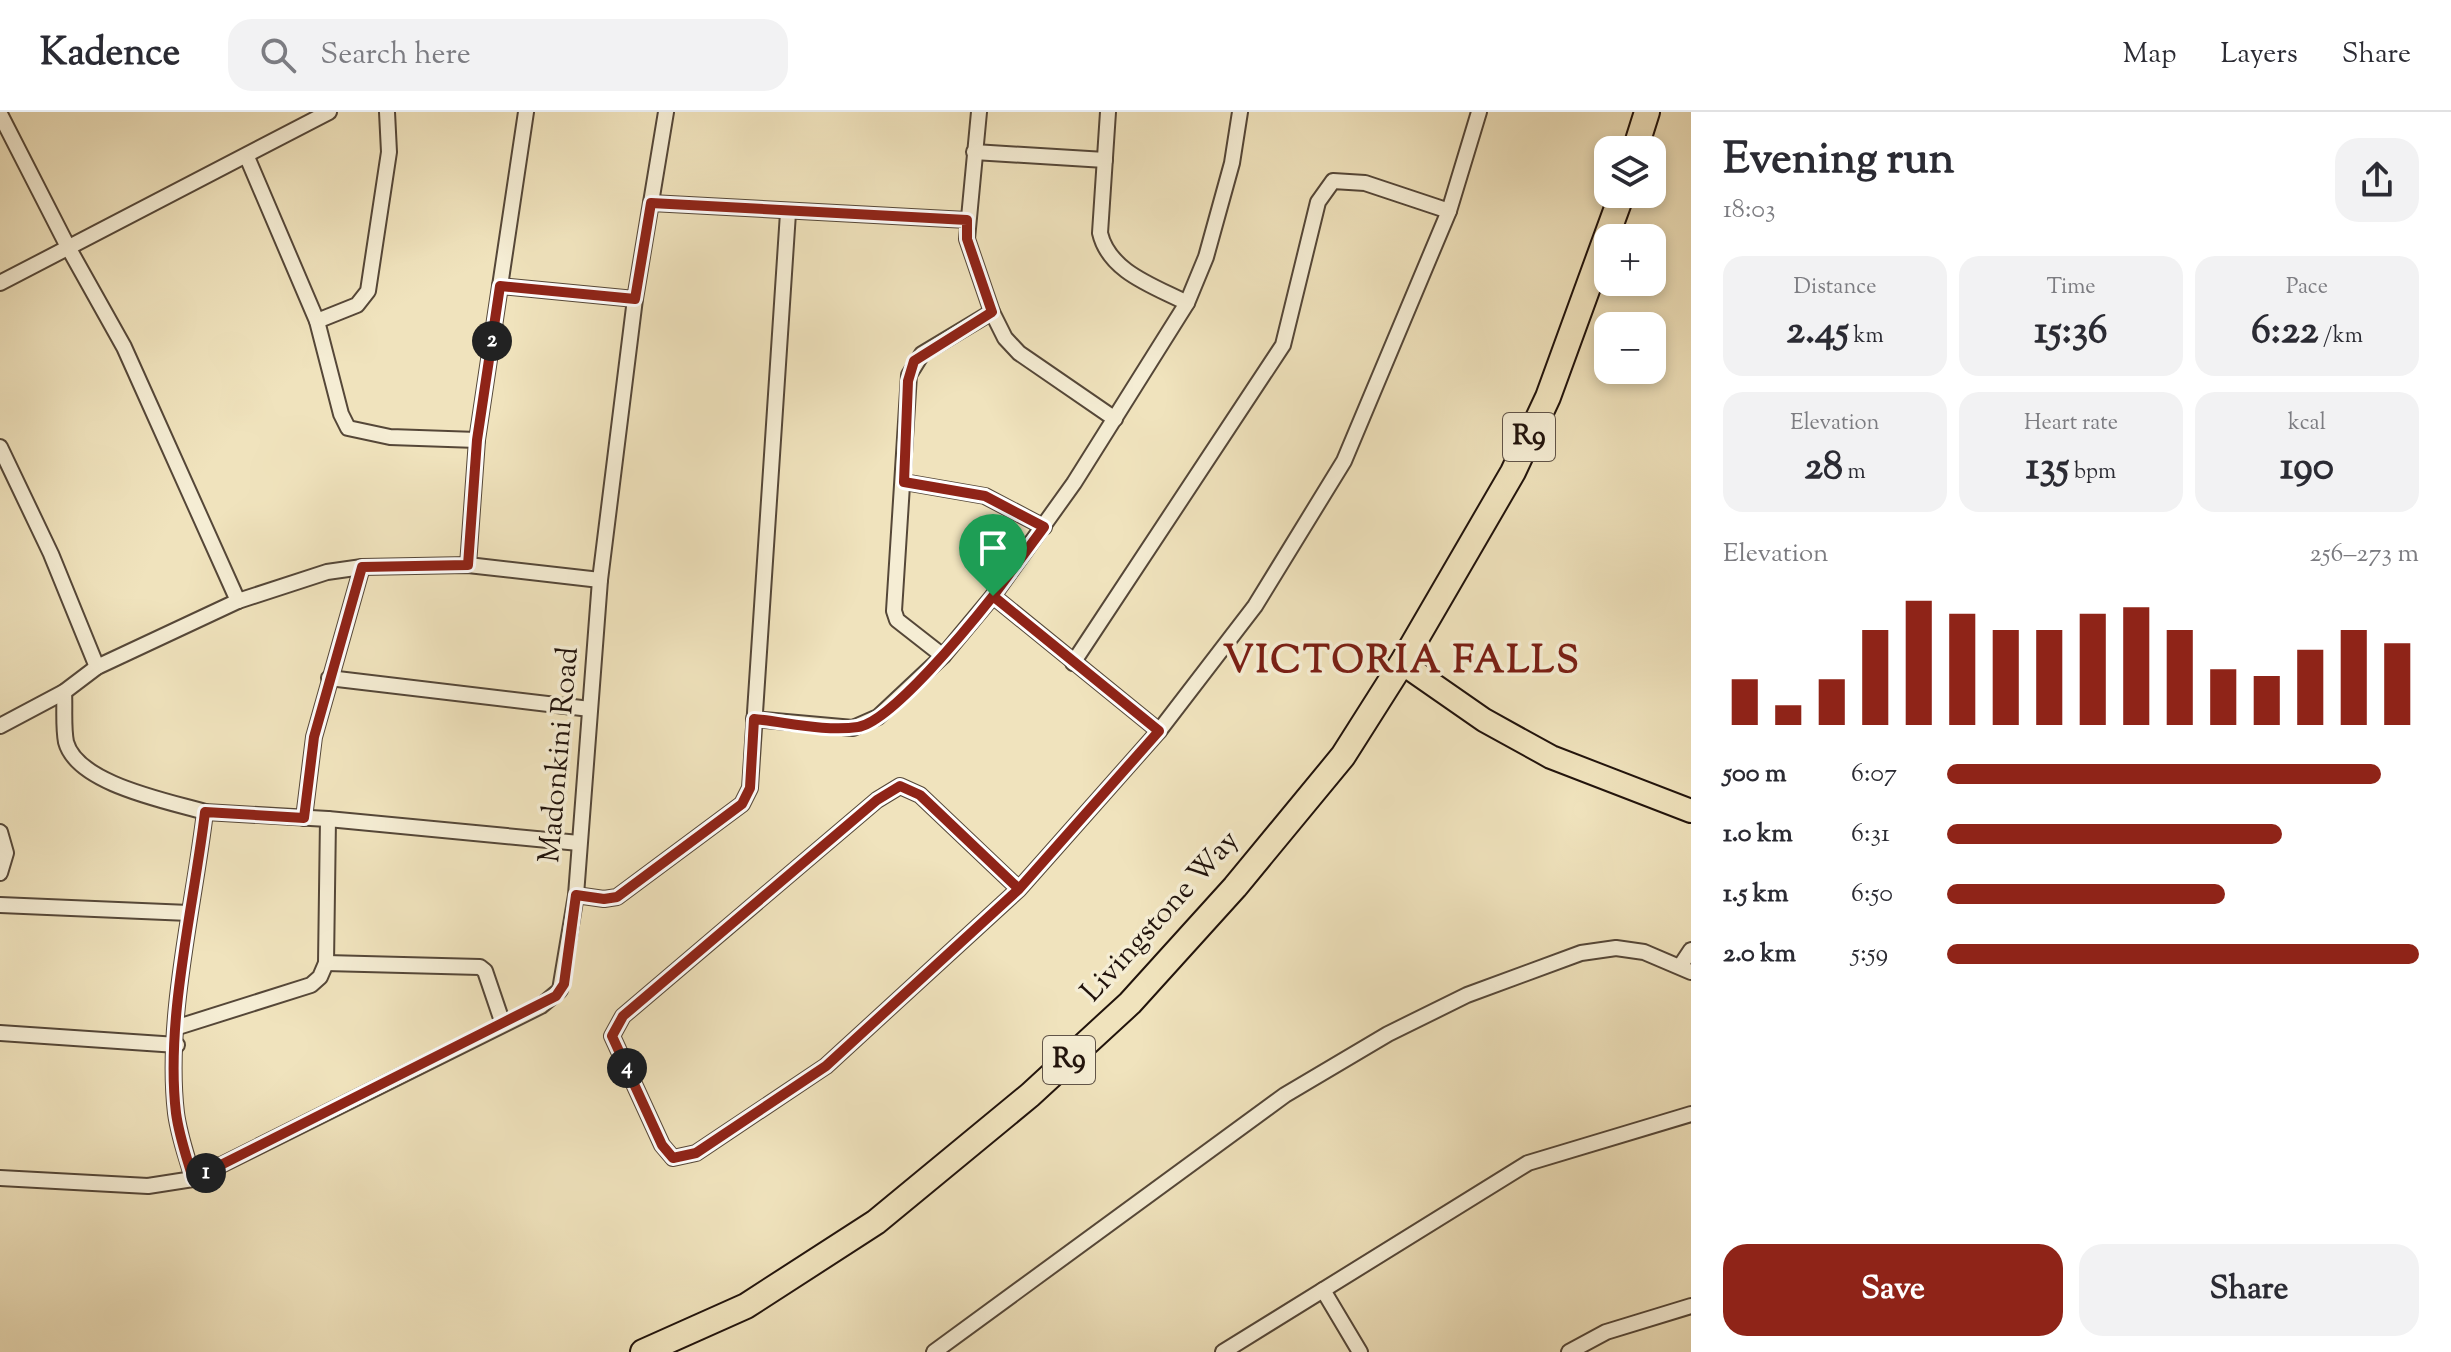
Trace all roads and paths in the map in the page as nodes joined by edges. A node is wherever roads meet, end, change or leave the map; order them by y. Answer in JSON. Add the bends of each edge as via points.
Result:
{"nodes":[{"id":1,"x":387,"y":112,"type":"edge"},
{"id":2,"x":526,"y":112,"type":"edge"},
{"id":3,"x":666,"y":112,"type":"edge"},
{"id":4,"x":979,"y":112,"type":"edge"},
{"id":5,"x":1108,"y":112,"type":"edge"},
{"id":6,"x":1240,"y":112,"type":"edge"},
{"id":7,"x":1479,"y":112,"type":"edge"},
{"id":8,"x":1647,"y":112,"type":"edge"},
{"id":9,"x":0,"y":114,"type":"edge"},
{"id":10,"x":323,"y":114,"type":"edge"},
{"id":11,"x":1639,"y":136,"type":"edge"},
{"id":12,"x":974,"y":152,"type":"junction"},
{"id":13,"x":247,"y":157,"type":"junction"},
{"id":14,"x":1105,"y":160,"type":"junction"},
{"id":15,"x":651,"y":203,"type":"junction"},
{"id":16,"x":1617,"y":208,"type":"edge"},
{"id":17,"x":1449,"y":211,"type":"junction"},
{"id":18,"x":788,"y":213,"type":"junction"},
{"id":19,"x":967,"y":220,"type":"junction"},
{"id":20,"x":68,"y":247,"type":"junction"},
{"id":21,"x":0,"y":283,"type":"edge"},
{"id":22,"x":500,"y":286,"type":"junction"},
{"id":23,"x":635,"y":299,"type":"junction"},
{"id":24,"x":1187,"y":303,"type":"junction"},
{"id":25,"x":992,"y":312,"type":"junction"},
{"id":26,"x":317,"y":321,"type":"junction"},
{"id":27,"x":1115,"y":419,"type":"junction"},
{"id":28,"x":477,"y":440,"type":"junction"},
{"id":29,"x":0,"y":447,"type":"edge"},
{"id":30,"x":904,"y":482,"type":"junction"},
{"id":31,"x":1044,"y":527,"type":"junction"},
{"id":32,"x":468,"y":565,"type":"junction"},
{"id":33,"x":362,"y":567,"type":"junction"},
{"id":34,"x":600,"y":580,"type":"junction"},
{"id":35,"x":993,"y":596,"type":"junction"},
{"id":36,"x":238,"y":601,"type":"junction"},
{"id":37,"x":943,"y":656,"type":"junction"},
{"id":38,"x":1073,"y":663,"type":"junction"},
{"id":39,"x":1402,"y":663,"type":"junction"},
{"id":40,"x":97,"y":667,"type":"junction"},
{"id":41,"x":329,"y":678,"type":"junction"},
{"id":42,"x":64,"y":692,"type":"junction"},
{"id":43,"x":590,"y":709,"type":"junction"},
{"id":44,"x":754,"y":719,"type":"junction"},
{"id":45,"x":0,"y":726,"type":"edge"},
{"id":46,"x":1159,"y":731,"type":"junction"},
{"id":47,"x":1691,"y":811,"type":"edge"},
{"id":48,"x":205,"y":812,"type":"junction"},
{"id":49,"x":304,"y":818,"type":"junction"},
{"id":50,"x":328,"y":819,"type":"junction"},
{"id":51,"x":0,"y":832,"type":"edge"},
{"id":52,"x":579,"y":843,"type":"junction"},
{"id":53,"x":0,"y":873,"type":"edge"},
{"id":54,"x":1019,"y":889,"type":"junction"},
{"id":55,"x":576,"y":895,"type":"junction"},
{"id":56,"x":0,"y":905,"type":"edge"},
{"id":57,"x":189,"y":913,"type":"junction"},
{"id":58,"x":1691,"y":950,"type":"edge"},
{"id":59,"x":326,"y":963,"type":"junction"},
{"id":60,"x":1686,"y":968,"type":"edge"},
{"id":61,"x":503,"y":1024,"type":"junction"},
{"id":62,"x":178,"y":1027,"type":"junction"},
{"id":63,"x":0,"y":1033,"type":"edge"},
{"id":64,"x":177,"y":1045,"type":"junction"},
{"id":65,"x":1691,"y":1114,"type":"edge"},
{"id":66,"x":0,"y":1178,"type":"edge"},
{"id":67,"x":193,"y":1179,"type":"junction"},
{"id":68,"x":1323,"y":1290,"type":"junction"},
{"id":69,"x":1691,"y":1306,"type":"edge"},
{"id":70,"x":643,"y":1352,"type":"edge"},
{"id":71,"x":934,"y":1352,"type":"edge"},
{"id":72,"x":1223,"y":1352,"type":"edge"},
{"id":73,"x":1360,"y":1352,"type":"edge"},
{"id":74,"x":1569,"y":1352,"type":"edge"}],
"edges":[{"from":1,"to":26,"type":"street","via":[[389,152],[368,291],[357,305]]},
{"from":2,"to":22,"type":"street"},
{"from":3,"to":15,"type":"street","name":"Madonkini Road"},
{"from":4,"to":12,"type":"street"},
{"from":5,"to":14,"type":"street"},
{"from":6,"to":24,"type":"street","via":[[1221,204]]},
{"from":7,"to":17,"type":"street"},
{"from":8,"to":11,"type":"highway"},
{"from":9,"to":20,"type":"street"},
{"from":10,"to":13,"type":"street"},
{"from":12,"to":14,"type":"street"},
{"from":12,"to":19,"type":"street"},
{"from":13,"to":20,"type":"street"},
{"from":13,"to":26,"type":"street"},
{"from":14,"to":24,"type":"street","via":[[1100,233],[1104,251],[1121,268]]},
{"from":15,"to":18,"type":"street"},
{"from":15,"to":23,"type":"street","name":"Madonkini Road"},
{"from":16,"to":39,"type":"highway","number":"R9","via":[[1548,397],[1513,472]]},
{"from":17,"to":38,"type":"street","via":[[1365,183],[1333,181],[1318,202],[1283,345]]},
{"from":17,"to":46,"type":"street","via":[[1344,461],[1255,606]]},
{"from":18,"to":19,"type":"street"},
{"from":18,"to":44,"type":"street"},
{"from":19,"to":25,"type":"street","via":[[967,239]]},
{"from":20,"to":21,"type":"street"},
{"from":20,"to":36,"type":"street","via":[[124,347]]},
{"from":22,"to":23,"type":"street"},
{"from":22,"to":28,"type":"street"},
{"from":23,"to":34,"type":"street","name":"Madonkini Road"},
{"from":24,"to":27,"type":"street"},
{"from":25,"to":27,"type":"street","via":[[1019,353]]},
{"from":25,"to":30,"type":"street","via":[[914,361],[908,381]]},
{"from":26,"to":28,"type":"street","via":[[348,428],[390,437]]},
{"from":27,"to":31,"type":"street"},
{"from":28,"to":32,"type":"street"},
{"from":29,"to":40,"type":"street"},
{"from":30,"to":31,"type":"street","via":[[985,496]]},
{"from":30,"to":37,"type":"street","via":[[894,616]]},
{"from":31,"to":35,"type":"street"},
{"from":32,"to":33,"type":"street"},
{"from":32,"to":34,"type":"street"},
{"from":33,"to":36,"type":"street","via":[[327,572]]},
{"from":33,"to":41,"type":"street"},
{"from":34,"to":43,"type":"street","name":"Madonkini Road"},
{"from":35,"to":37,"type":"street"},
{"from":35,"to":38,"type":"street"},
{"from":36,"to":40,"type":"street"},
{"from":37,"to":44,"type":"street","via":[[862,727]]},
{"from":38,"to":46,"type":"street"},
{"from":39,"to":47,"type":"main road","via":[[1484,720],[1551,757]]},
{"from":39,"to":70,"type":"highway","name":"Livingstone Way","number":"R9","via":[[1343,756],[1235,887],[1130,1003],[1030,1095],[876,1222],[801,1273],[746,1306]]},
{"from":40,"to":42,"type":"street"},
{"from":41,"to":43,"type":"street"},
{"from":41,"to":49,"type":"street","via":[[314,737]]},
{"from":42,"to":45,"type":"street"},
{"from":42,"to":48,"type":"street","via":[[67,744],[79,763],[100,778]]},
{"from":43,"to":52,"type":"street","name":"Madonkini Road"},
{"from":44,"to":55,"type":"street","via":[[750,788],[742,804],[617,897]]},
{"from":46,"to":54,"type":"street"},
{"from":48,"to":49,"type":"street"},
{"from":48,"to":57,"type":"street"},
{"from":49,"to":50,"type":"street"},
{"from":50,"to":52,"type":"street"},
{"from":50,"to":59,"type":"street"},
{"from":51,"to":53,"type":"street","via":[[6,853]]},
{"from":52,"to":55,"type":"street","name":"Madonkini Road"},
{"from":54,"to":54,"type":"street","via":[[826,1066],[696,1153],[673,1158],[662,1145],[612,1036],[623,1016],[877,800],[900,786],[920,795]]},
{"from":55,"to":61,"type":"street","name":"Madonkini Road","via":[[560,990],[541,1006]]},
{"from":56,"to":57,"type":"street"},
{"from":57,"to":62,"type":"street"},
{"from":58,"to":60,"type":"street"},
{"from":59,"to":61,"type":"street","via":[[480,967]]},
{"from":59,"to":62,"type":"street","via":[[311,985]]},
{"from":60,"to":71,"type":"street","via":[[1644,952],[1616,948],[1581,953],[1467,995],[1388,1034],[1285,1095]]},
{"from":61,"to":67,"type":"street","name":"Madonkini Road"},
{"from":62,"to":64,"type":"street"},
{"from":63,"to":64,"type":"street"},
{"from":64,"to":67,"type":"street","via":[[176,1109]]},
{"from":65,"to":68,"type":"street","via":[[1528,1163]]},
{"from":66,"to":67,"type":"street","name":"Madonkini Road","via":[[148,1186]]},
{"from":68,"to":72,"type":"street"},
{"from":68,"to":73,"type":"street"},
{"from":69,"to":74,"type":"street","via":[[1606,1332]]}]}
